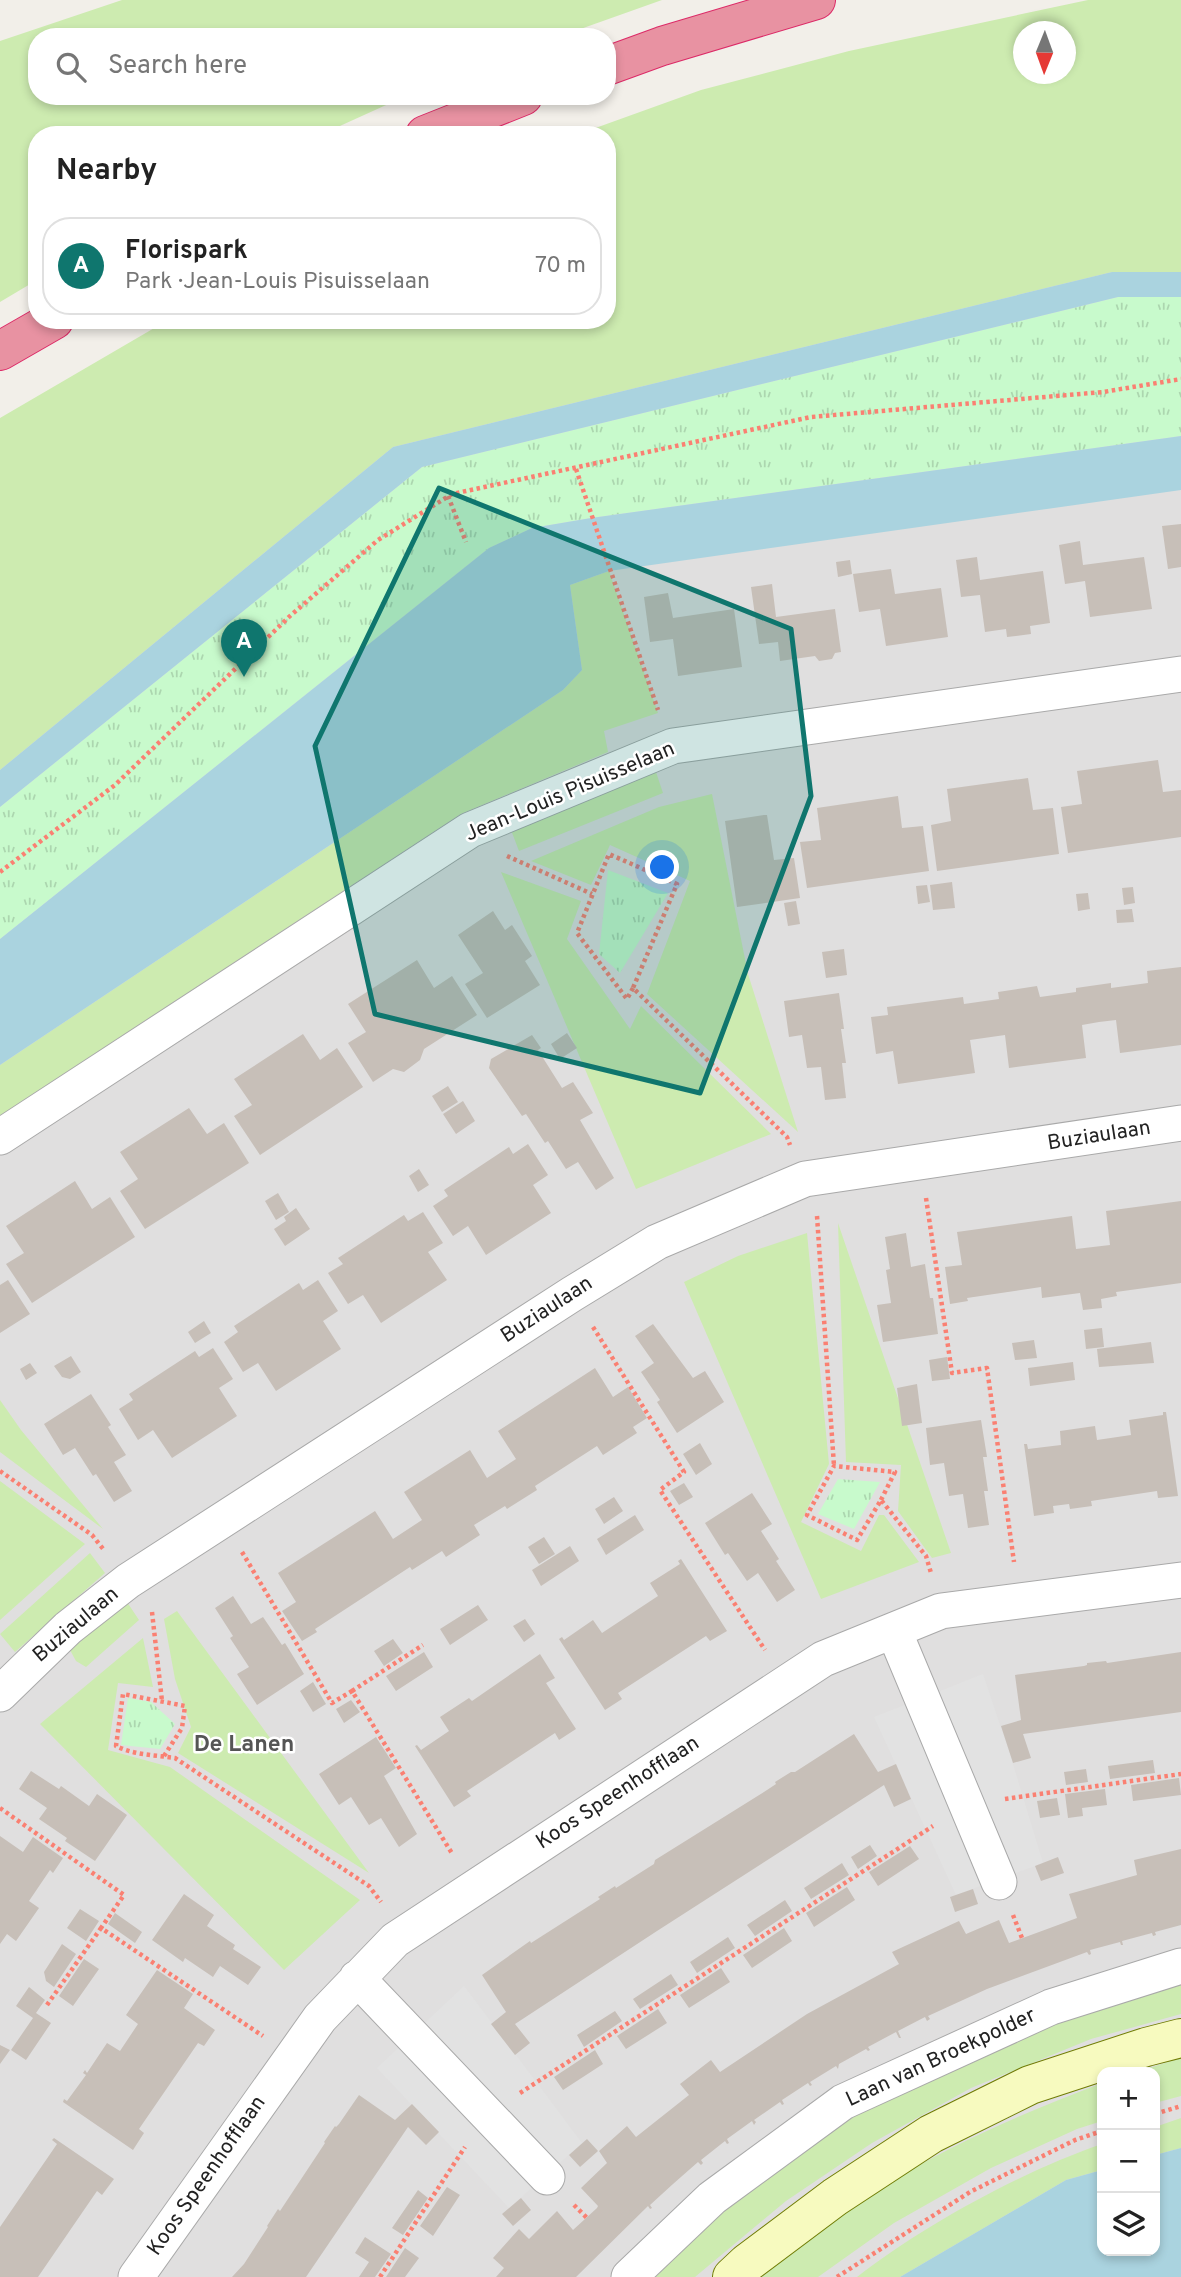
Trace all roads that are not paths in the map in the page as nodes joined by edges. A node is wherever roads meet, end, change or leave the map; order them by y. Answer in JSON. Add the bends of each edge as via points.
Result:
{"nodes":[{"id":1,"x":816,"y":0,"type":"edge"},
{"id":2,"x":616,"y":63,"type":"edge"},
{"id":3,"x":500,"y":105,"type":"edge"},
{"id":4,"x":448,"y":126,"type":"edge"},
{"id":5,"x":38,"y":329,"type":"edge"},
{"id":6,"x":0,"y":351,"type":"edge"},
{"id":7,"x":1181,"y":674,"type":"edge"},
{"id":8,"x":1181,"y":1123,"type":"edge"},
{"id":9,"x":0,"y":1137,"type":"edge"},
{"id":10,"x":1181,"y":1580,"type":"edge"},
{"id":11,"x":894,"y":1631,"type":"junction"},
{"id":12,"x":0,"y":1695,"type":"edge"},
{"id":13,"x":999,"y":1882,"type":"dead end"},
{"id":14,"x":1181,"y":1966,"type":"edge"},
{"id":15,"x":357,"y":1978,"type":"junction"},
{"id":16,"x":1181,"y":2038,"type":"edge"},
{"id":17,"x":547,"y":2176,"type":"dead end"},
{"id":18,"x":136,"y":2277,"type":"edge"},
{"id":19,"x":629,"y":2277,"type":"edge"},
{"id":20,"x":732,"y":2277,"type":"edge"}],
"edges":[{"from":1,"to":2,"type":"highway"},
{"from":3,"to":4,"type":"highway"},
{"from":5,"to":6,"type":"highway"},
{"from":7,"to":9,"type":"street","name":"Jean-Louis Pisuisselaan","via":[[673,746],[470,830]]},
{"from":8,"to":12,"type":"street","name":"Buziaulaan","via":[[805,1179],[657,1242],[128,1581],[68,1628]]},
{"from":10,"to":11,"type":"street","name":"Koos Speenhofflaan","via":[[942,1611]]},
{"from":11,"to":13,"type":"street"},
{"from":11,"to":15,"type":"street","name":"Koos Speenhofflaan","via":[[823,1659],[405,1933]]},
{"from":14,"to":19,"type":"street","name":"Laan van Broekpolder","via":[[1051,2007],[843,2102],[712,2198]]},
{"from":15,"to":17,"type":"street"},
{"from":15,"to":18,"type":"street","name":"Koos Speenhofflaan","via":[[320,2018]]},
{"from":16,"to":20,"type":"main road","via":[[1030,2085],[931,2134],[835,2197]]}]}
